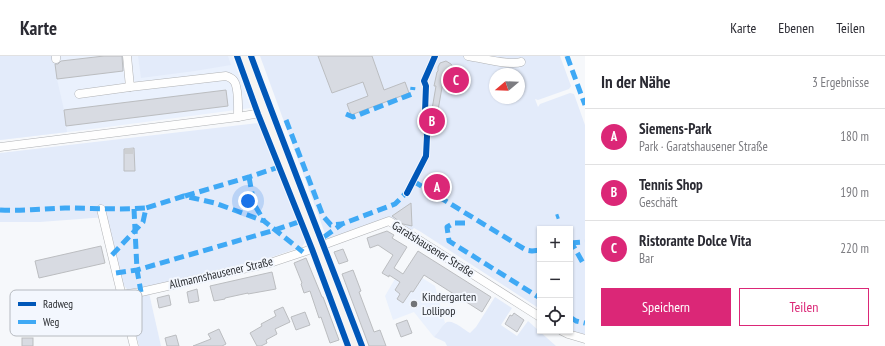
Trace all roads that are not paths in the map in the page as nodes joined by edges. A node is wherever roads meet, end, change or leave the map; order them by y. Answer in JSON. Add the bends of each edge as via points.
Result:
{"nodes":[{"id":1,"x":127,"y":56,"type":"edge"},
{"id":2,"x":245,"y":56,"type":"edge"},
{"id":3,"x":468,"y":56,"type":"edge"},
{"id":4,"x":518,"y":60,"type":"edge"},
{"id":5,"x":130,"y":87,"type":"junction"},
{"id":6,"x":79,"y":94,"type":"dead end"},
{"id":7,"x":266,"y":112,"type":"junction"},
{"id":8,"x":238,"y":117,"type":"junction"},
{"id":9,"x":0,"y":147,"type":"edge"},
{"id":10,"x":101,"y":209,"type":"dead end"},
{"id":11,"x":318,"y":247,"type":"junction"},
{"id":12,"x":121,"y":290,"type":"edge"},
{"id":13,"x":142,"y":292,"type":"edge"},
{"id":14,"x":537,"y":315,"type":"edge"},
{"id":15,"x":568,"y":334,"type":"edge"},
{"id":16,"x":132,"y":336,"type":"edge"},
{"id":17,"x":585,"y":339,"type":"edge"},
{"id":18,"x":134,"y":346,"type":"edge"},
{"id":19,"x":355,"y":346,"type":"edge"}],
"edges":[{"from":1,"to":5,"type":"street"},
{"from":2,"to":7,"type":"main road"},
{"from":3,"to":4,"type":"street","via":[[503,62]]},
{"from":5,"to":6,"type":"street"},
{"from":5,"to":8,"type":"street","via":[[231,77],[237,89]]},
{"from":7,"to":8,"type":"street"},
{"from":7,"to":11,"type":"main road"},
{"from":8,"to":9,"type":"street"},
{"from":10,"to":12,"type":"street"},
{"from":11,"to":13,"type":"street","name":"Allmannshausener Straße","via":[[270,263]]},
{"from":11,"to":14,"type":"street","name":"Garatshausener Straße","via":[[389,221]]},
{"from":11,"to":19,"type":"main road"},
{"from":15,"to":17,"type":"street"},
{"from":16,"to":18,"type":"street"}]}
